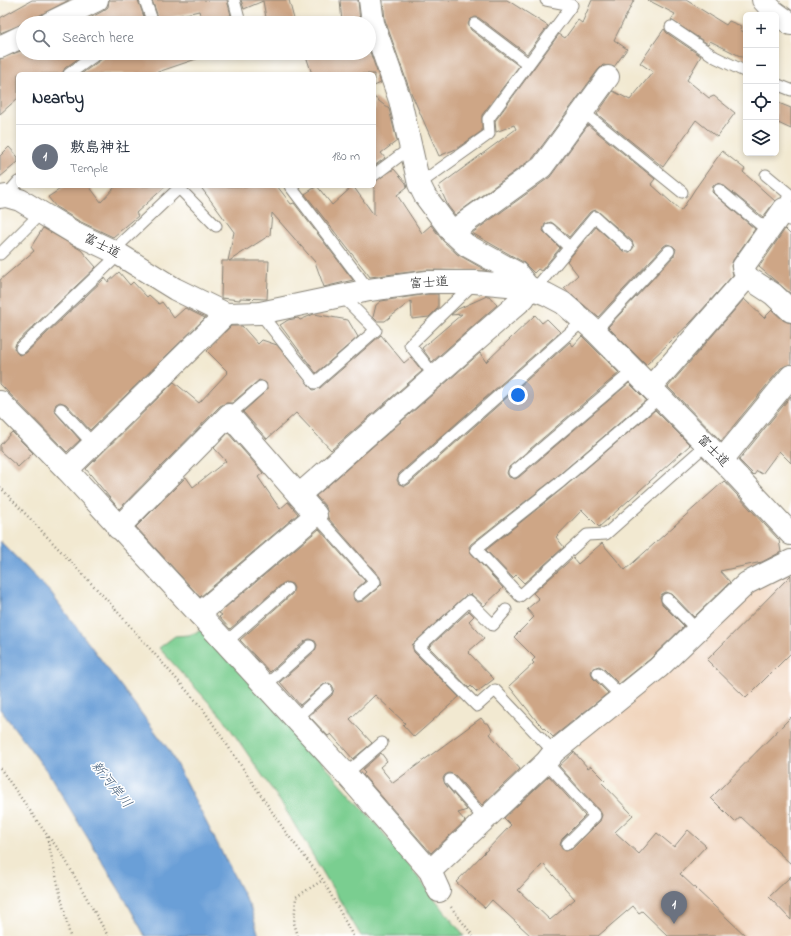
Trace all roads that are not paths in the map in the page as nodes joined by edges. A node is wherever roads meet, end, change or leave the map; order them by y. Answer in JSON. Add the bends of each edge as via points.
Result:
{"nodes":[{"id":1,"x":97,"y":0,"type":"edge"},
{"id":2,"x":145,"y":0,"type":"edge"},
{"id":3,"x":234,"y":0,"type":"edge"},
{"id":4,"x":370,"y":0,"type":"edge"},
{"id":5,"x":546,"y":0,"type":"edge"},
{"id":6,"x":763,"y":0,"type":"edge"},
{"id":7,"x":64,"y":16,"type":"edge"},
{"id":8,"x":151,"y":16,"type":"edge"},
{"id":9,"x":238,"y":16,"type":"edge"},
{"id":10,"x":372,"y":16,"type":"edge"},
{"id":11,"x":475,"y":24,"type":"dead end"},
{"id":12,"x":791,"y":24,"type":"edge"},
{"id":13,"x":671,"y":27,"type":"dead end"},
{"id":14,"x":376,"y":32,"type":"edge"},
{"id":15,"x":16,"y":39,"type":"edge"},
{"id":16,"x":0,"y":47,"type":"edge"},
{"id":17,"x":88,"y":60,"type":"edge"},
{"id":18,"x":528,"y":64,"type":"junction"},
{"id":19,"x":743,"y":71,"type":"edge"},
{"id":20,"x":72,"y":72,"type":"edge"},
{"id":21,"x":608,"y":77,"type":"dead end"},
{"id":22,"x":779,"y":85,"type":"edge"},
{"id":23,"x":791,"y":90,"type":"edge"},
{"id":24,"x":582,"y":111,"type":"junction"},
{"id":25,"x":410,"y":148,"type":"junction"},
{"id":26,"x":376,"y":174,"type":"edge"},
{"id":27,"x":766,"y":175,"type":"dead end"},
{"id":28,"x":419,"y":184,"type":"junction"},
{"id":29,"x":292,"y":188,"type":"edge"},
{"id":30,"x":719,"y":190,"type":"dead end"},
{"id":31,"x":8,"y":192,"type":"edge"},
{"id":32,"x":682,"y":192,"type":"dead end"},
{"id":33,"x":787,"y":212,"type":"edge"},
{"id":34,"x":42,"y":213,"type":"junction"},
{"id":35,"x":216,"y":226,"type":"dead end"},
{"id":36,"x":550,"y":229,"type":"dead end"},
{"id":37,"x":767,"y":230,"type":"junction"},
{"id":38,"x":452,"y":232,"type":"junction"},
{"id":39,"x":627,"y":246,"type":"dead end"},
{"id":40,"x":569,"y":247,"type":"junction"},
{"id":41,"x":669,"y":251,"type":"dead end"},
{"id":42,"x":117,"y":253,"type":"junction"},
{"id":43,"x":0,"y":254,"type":"edge"},
{"id":44,"x":747,"y":277,"type":"junction"},
{"id":45,"x":475,"y":282,"type":"junction"},
{"id":46,"x":532,"y":288,"type":"junction"},
{"id":47,"x":369,"y":290,"type":"junction"},
{"id":48,"x":343,"y":297,"type":"junction"},
{"id":49,"x":791,"y":311,"type":"edge"},
{"id":50,"x":260,"y":312,"type":"junction"},
{"id":51,"x":226,"y":314,"type":"junction"},
{"id":52,"x":589,"y":326,"type":"junction"},
{"id":53,"x":22,"y":348,"type":"dead end"},
{"id":54,"x":634,"y":370,"type":"junction"},
{"id":55,"x":434,"y":375,"type":"junction"},
{"id":56,"x":791,"y":376,"type":"edge"},
{"id":57,"x":261,"y":387,"type":"dead end"},
{"id":58,"x":656,"y":392,"type":"junction"},
{"id":59,"x":0,"y":402,"type":"edge"},
{"id":60,"x":61,"y":409,"type":"dead end"},
{"id":61,"x":229,"y":416,"type":"junction"},
{"id":62,"x":94,"y":444,"type":"junction"},
{"id":63,"x":707,"y":444,"type":"junction"},
{"id":64,"x":722,"y":460,"type":"junction"},
{"id":65,"x":67,"y":470,"type":"junction"},
{"id":66,"x":514,"y":472,"type":"dead end"},
{"id":67,"x":404,"y":479,"type":"dead end"},
{"id":68,"x":299,"y":496,"type":"junction"},
{"id":69,"x":316,"y":516,"type":"junction"},
{"id":70,"x":118,"y":528,"type":"junction"},
{"id":71,"x":791,"y":534,"type":"edge"},
{"id":72,"x":791,"y":561,"type":"edge"},
{"id":73,"x":287,"y":589,"type":"dead end"},
{"id":74,"x":359,"y":595,"type":"dead end"},
{"id":75,"x":667,"y":599,"type":"dead end"},
{"id":76,"x":506,"y":610,"type":"dead end"},
{"id":77,"x":199,"y":614,"type":"junction"},
{"id":78,"x":697,"y":630,"type":"junction"},
{"id":79,"x":225,"y":643,"type":"junction"},
{"id":80,"x":310,"y":646,"type":"dead end"},
{"id":81,"x":598,"y":673,"type":"dead end"},
{"id":82,"x":265,"y":686,"type":"junction"},
{"id":83,"x":327,"y":690,"type":"dead end"},
{"id":84,"x":621,"y":696,"type":"junction"},
{"id":85,"x":295,"y":719,"type":"junction"},
{"id":86,"x":382,"y":743,"type":"dead end"},
{"id":87,"x":550,"y":757,"type":"junction"},
{"id":88,"x":346,"y":774,"type":"junction"},
{"id":89,"x":450,"y":780,"type":"dead end"},
{"id":90,"x":485,"y":820,"type":"junction"},
{"id":91,"x":566,"y":844,"type":"dead end"},
{"id":92,"x":430,"y":870,"type":"junction"},
{"id":93,"x":439,"y":891,"type":"road end"}],
"edges":[{"from":1,"to":7,"type":"street"},
{"from":2,"to":8,"type":"lane"},
{"from":3,"to":9,"type":"lane"},
{"from":4,"to":10,"type":"street"},
{"from":5,"to":18,"type":"lane","via":[[572,5]]},
{"from":6,"to":12,"type":"street","via":[[773,12]]},
{"from":11,"to":18,"type":"lane"},
{"from":13,"to":19,"type":"lane","via":[[715,57]]},
{"from":14,"to":25,"type":"street","via":[[400,100]]},
{"from":15,"to":16,"type":"street"},
{"from":17,"to":20,"type":"lane"},
{"from":18,"to":28,"type":"lane","via":[[488,119],[489,134]]},
{"from":21,"to":24,"type":"street"},
{"from":22,"to":23,"type":"lane"},
{"from":24,"to":32,"type":"lane"},
{"from":24,"to":38,"type":"street","via":[[542,167]]},
{"from":25,"to":26,"type":"lane"},
{"from":25,"to":28,"type":"street"},
{"from":27,"to":33,"type":"lane","via":[[789,194]]},
{"from":28,"to":38,"type":"street","via":[[437,214]]},
{"from":29,"to":47,"type":"lane"},
{"from":30,"to":37,"type":"lane"},
{"from":31,"to":34,"type":"street","name":"富士道"},
{"from":33,"to":37,"type":"street"},
{"from":34,"to":42,"type":"street","name":"富士道","via":[[73,232]]},
{"from":34,"to":43,"type":"lane"},
{"from":35,"to":42,"type":"lane","via":[[179,188],[122,242]]},
{"from":36,"to":40,"type":"lane"},
{"from":37,"to":44,"type":"street","via":[[742,267]]},
{"from":38,"to":46,"type":"street","via":[[466,245],[517,273]]},
{"from":39,"to":40,"type":"lane","via":[[594,217]]},
{"from":40,"to":46,"type":"lane"},
{"from":41,"to":52,"type":"lane"},
{"from":42,"to":51,"type":"street","name":"富士道","via":[[175,289]]},
{"from":42,"to":53,"type":"lane","via":[[111,262]]},
{"from":44,"to":49,"type":"street","via":[[773,294]]},
{"from":44,"to":58,"type":"street"},
{"from":45,"to":46,"type":"street","name":"富士道"},
{"from":45,"to":47,"type":"street","name":"富士道","via":[[427,282]]},
{"from":45,"to":55,"type":"lane","via":[[410,345]]},
{"from":46,"to":52,"type":"street","name":"富士道","via":[[563,303]]},
{"from":46,"to":55,"type":"street","via":[[524,298]]},
{"from":47,"to":48,"type":"street","name":"富士道"},
{"from":48,"to":50,"type":"street","name":"富士道"},
{"from":48,"to":50,"type":"lane","via":[[376,330],[315,383]]},
{"from":50,"to":51,"type":"street","name":"富士道"},
{"from":51,"to":62,"type":"street"},
{"from":52,"to":54,"type":"street","name":"富士道"},
{"from":52,"to":67,"type":"lane"},
{"from":54,"to":58,"type":"street","name":"富士道"},
{"from":54,"to":66,"type":"lane"},
{"from":55,"to":68,"type":"street"},
{"from":56,"to":64,"type":"street"},
{"from":57,"to":61,"type":"lane"},
{"from":58,"to":63,"type":"street","name":"富士道"},
{"from":58,"to":63,"type":"lane","via":[[558,484],[476,549],[520,596],[587,535],[606,534]]},
{"from":59,"to":65,"type":"street"},
{"from":60,"to":62,"type":"lane"},
{"from":61,"to":68,"type":"street"},
{"from":61,"to":70,"type":"street"},
{"from":62,"to":65,"type":"street"},
{"from":63,"to":64,"type":"street","name":"富士道"},
{"from":64,"to":71,"type":"street","name":"富士道"},
{"from":65,"to":70,"type":"street"},
{"from":68,"to":69,"type":"street"},
{"from":69,"to":74,"type":"lane","via":[[375,582]]},
{"from":69,"to":77,"type":"street"},
{"from":70,"to":77,"type":"street"},
{"from":72,"to":78,"type":"street","via":[[747,584]]},
{"from":73,"to":79,"type":"lane"},
{"from":75,"to":78,"type":"lane"},
{"from":76,"to":87,"type":"lane","via":[[492,624],[469,601],[419,647],[477,706],[495,690]]},
{"from":77,"to":79,"type":"street"},
{"from":78,"to":84,"type":"street","via":[[658,668]]},
{"from":79,"to":82,"type":"street"},
{"from":80,"to":82,"type":"lane"},
{"from":81,"to":84,"type":"lane"},
{"from":82,"to":85,"type":"street"},
{"from":83,"to":85,"type":"lane"},
{"from":84,"to":87,"type":"street"},
{"from":85,"to":88,"type":"street"},
{"from":86,"to":88,"type":"lane"},
{"from":87,"to":90,"type":"street"},
{"from":87,"to":91,"type":"lane","via":[[595,816]]},
{"from":88,"to":92,"type":"street"},
{"from":89,"to":90,"type":"lane"},
{"from":90,"to":92,"type":"street"},
{"from":92,"to":93,"type":"street"}]}
